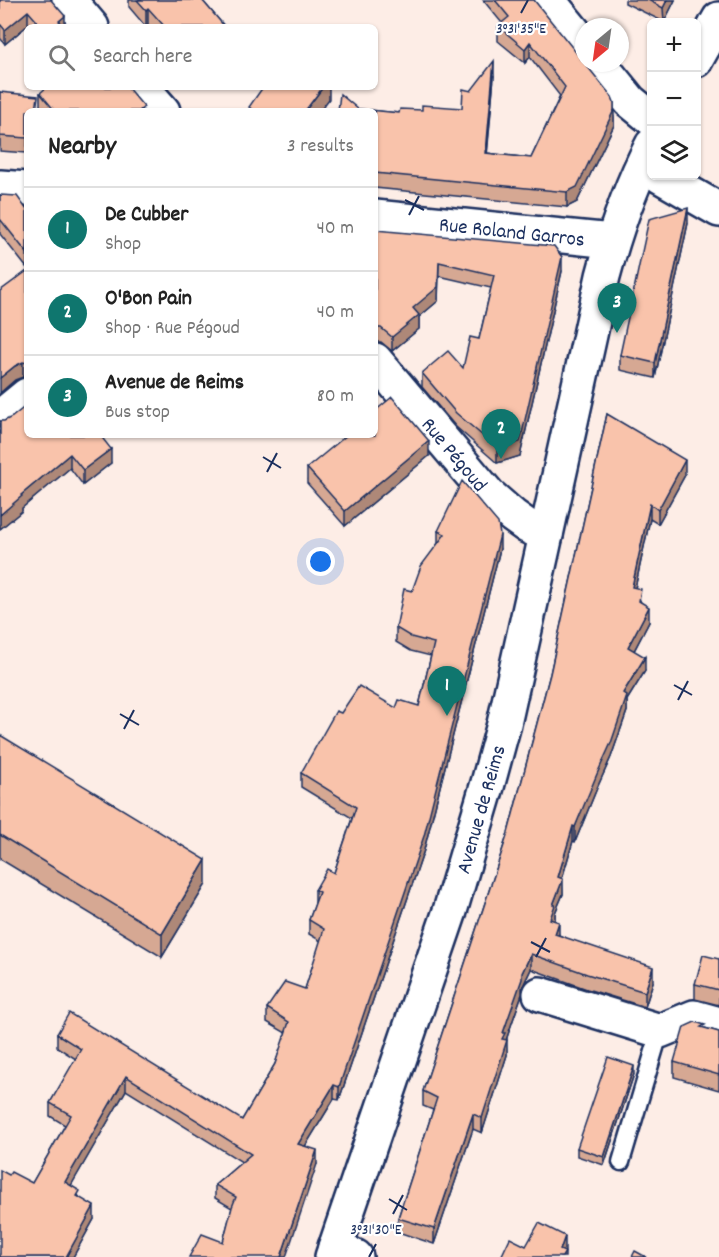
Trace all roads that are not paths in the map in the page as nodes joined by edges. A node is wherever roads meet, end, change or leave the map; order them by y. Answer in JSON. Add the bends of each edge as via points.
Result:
{"nodes":[{"id":1,"x":69,"y":0,"type":"edge"},
{"id":2,"x":548,"y":0,"type":"edge"},
{"id":3,"x":719,"y":19,"type":"edge"},
{"id":4,"x":89,"y":24,"type":"edge"},
{"id":5,"x":575,"y":33,"type":"edge"},
{"id":6,"x":701,"y":51,"type":"edge"},
{"id":7,"x":606,"y":72,"type":"edge"},
{"id":8,"x":145,"y":90,"type":"edge"},
{"id":9,"x":160,"y":108,"type":"edge"},
{"id":10,"x":647,"y":115,"type":"edge"},
{"id":11,"x":647,"y":172,"type":"edge"},
{"id":12,"x":675,"y":180,"type":"edge"},
{"id":13,"x":0,"y":187,"type":"edge"},
{"id":14,"x":24,"y":189,"type":"edge"},
{"id":15,"x":719,"y":210,"type":"edge"},
{"id":16,"x":378,"y":217,"type":"edge"},
{"id":17,"x":612,"y":241,"type":"junction"},
{"id":18,"x":378,"y":364,"type":"edge"},
{"id":19,"x":24,"y":397,"type":"edge"},
{"id":20,"x":0,"y":417,"type":"edge"},
{"id":21,"x":546,"y":535,"type":"junction"},
{"id":22,"x":540,"y":994,"type":"dead end"},
{"id":23,"x":719,"y":1024,"type":"edge"},
{"id":24,"x":660,"y":1031,"type":"junction"},
{"id":25,"x":621,"y":1162,"type":"dead end"},
{"id":26,"x":341,"y":1254,"type":"edge"}],
"edges":[{"from":1,"to":4,"type":"street"},
{"from":2,"to":5,"type":"street"},
{"from":3,"to":6,"type":"street"},
{"from":7,"to":10,"type":"street"},
{"from":8,"to":9,"type":"street"},
{"from":11,"to":17,"type":"street","name":"Avenue de Reims"},
{"from":12,"to":15,"type":"street"},
{"from":13,"to":14,"type":"street"},
{"from":16,"to":17,"type":"street","name":"Rue Roland Garros"},
{"from":17,"to":21,"type":"street","name":"Avenue de Reims"},
{"from":18,"to":21,"type":"street","name":"Rue Pégoud","via":[[489,495],[526,526]]},
{"from":19,"to":20,"type":"street"},
{"from":21,"to":26,"type":"street","name":"Avenue de Reims","via":[[504,724],[469,853]]},
{"from":22,"to":24,"type":"street"},
{"from":23,"to":24,"type":"street","via":[[694,1017]]},
{"from":24,"to":25,"type":"lane"}]}
